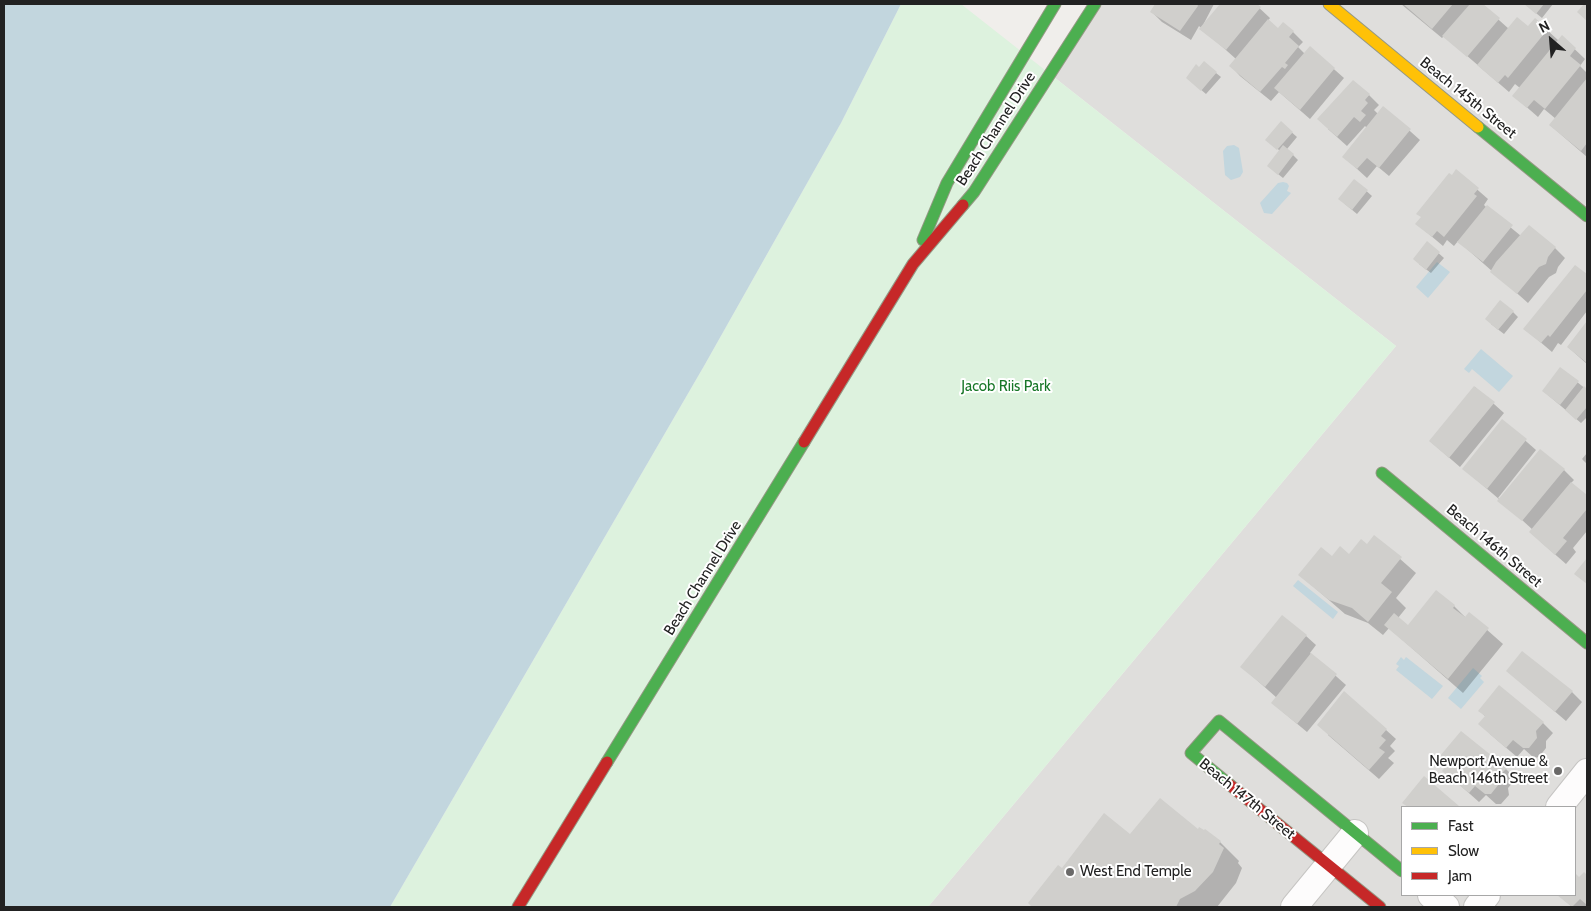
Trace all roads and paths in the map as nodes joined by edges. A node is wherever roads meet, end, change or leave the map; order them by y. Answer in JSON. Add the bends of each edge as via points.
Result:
{"nodes":[{"id":1,"x":1055,"y":4,"type":"edge"},
{"id":2,"x":1095,"y":4,"type":"edge"},
{"id":3,"x":1329,"y":4,"type":"edge"},
{"id":4,"x":1587,"y":216,"type":"edge"},
{"id":5,"x":913,"y":264,"type":"junction"},
{"id":6,"x":1382,"y":473,"type":"dead end"},
{"id":7,"x":1587,"y":643,"type":"edge"},
{"id":8,"x":1587,"y":772,"type":"edge"},
{"id":9,"x":1559,"y":806,"type":"edge"},
{"id":10,"x":1355,"y":833,"type":"junction"},
{"id":11,"x":1328,"y":865,"type":"junction"},
{"id":12,"x":1401,"y":871,"type":"edge"},
{"id":13,"x":1432,"y":896,"type":"edge"},
{"id":14,"x":1486,"y":896,"type":"edge"},
{"id":15,"x":518,"y":907,"type":"edge"},
{"id":16,"x":1294,"y":907,"type":"edge"},
{"id":17,"x":1380,"y":907,"type":"edge"},
{"id":18,"x":1446,"y":907,"type":"edge"},
{"id":19,"x":1477,"y":907,"type":"edge"}],
"edges":[{"from":1,"to":5,"type":"main road","name":"Beach Channel Drive","via":[[946,183]]},
{"from":2,"to":5,"type":"main road","name":"Beach Channel Drive","via":[[974,192]]},
{"from":3,"to":4,"type":"main road","name":"Beach 145th Street"},
{"from":5,"to":15,"type":"main road","name":"Beach Channel Drive"},
{"from":6,"to":7,"type":"main road","name":"Beach 146th Street"},
{"from":8,"to":9,"type":"street"},
{"from":10,"to":11,"type":"street"},
{"from":10,"to":11,"type":"main road","name":"Beach 147th Street","via":[[1218,721],[1191,753]]},
{"from":10,"to":12,"type":"main road","name":"Beach 147th Street"},
{"from":11,"to":16,"type":"street"},
{"from":11,"to":17,"type":"main road","name":"Beach 147th Street"},
{"from":13,"to":18,"type":"street"},
{"from":14,"to":19,"type":"street"}]}
